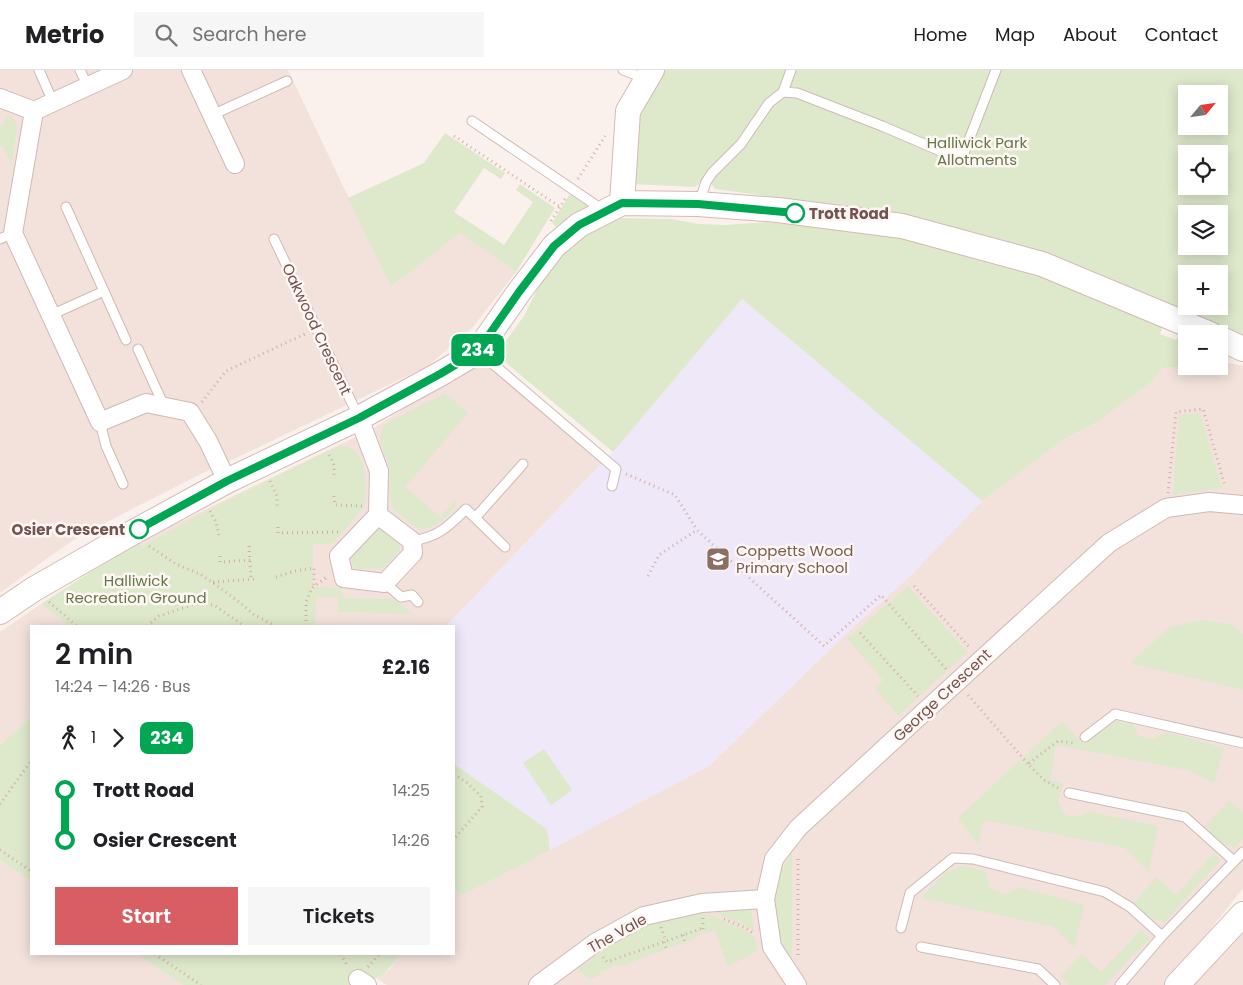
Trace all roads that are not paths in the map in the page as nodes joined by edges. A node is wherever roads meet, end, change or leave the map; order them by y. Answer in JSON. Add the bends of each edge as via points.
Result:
{"nodes":[{"id":1,"x":39,"y":70,"type":"edge"},
{"id":2,"x":80,"y":70,"type":"edge"},
{"id":3,"x":123,"y":70,"type":"edge"},
{"id":4,"x":191,"y":70,"type":"edge"},
{"id":5,"x":622,"y":70,"type":"edge"},
{"id":6,"x":791,"y":70,"type":"edge"},
{"id":7,"x":996,"y":70,"type":"edge"},
{"id":8,"x":649,"y":75,"type":"edge"},
{"id":9,"x":287,"y":81,"type":"dead end"},
{"id":10,"x":88,"y":86,"type":"junction"},
{"id":11,"x":783,"y":92,"type":"junction"},
{"id":12,"x":0,"y":98,"type":"edge"},
{"id":13,"x":53,"y":102,"type":"junction"},
{"id":14,"x":34,"y":111,"type":"junction"},
{"id":15,"x":212,"y":115,"type":"junction"},
{"id":16,"x":472,"y":121,"type":"dead end"},
{"id":17,"x":235,"y":164,"type":"dead end"},
{"id":18,"x":698,"y":204,"type":"junction"},
{"id":19,"x":66,"y":207,"type":"dead end"},
{"id":20,"x":614,"y":208,"type":"junction"},
{"id":21,"x":7,"y":236,"type":"edge"},
{"id":22,"x":274,"y":239,"type":"dead end"},
{"id":23,"x":104,"y":291,"type":"junction"},
{"id":24,"x":51,"y":315,"type":"junction"},
{"id":25,"x":1188,"y":325,"type":"edge"},
{"id":26,"x":126,"y":340,"type":"dead end"},
{"id":27,"x":1228,"y":342,"type":"edge"},
{"id":28,"x":138,"y":349,"type":"dead end"},
{"id":29,"x":1243,"y":349,"type":"edge"},
{"id":30,"x":477,"y":352,"type":"junction"},
{"id":31,"x":164,"y":406,"type":"junction"},
{"id":32,"x":359,"y":418,"type":"junction"},
{"id":33,"x":100,"y":422,"type":"junction"},
{"id":34,"x":523,"y":464,"type":"dead end"},
{"id":35,"x":227,"y":481,"type":"junction"},
{"id":36,"x":123,"y":484,"type":"dead end"},
{"id":37,"x":612,"y":486,"type":"dead end"},
{"id":38,"x":1237,"y":505,"type":"edge"},
{"id":39,"x":378,"y":511,"type":"junction"},
{"id":40,"x":475,"y":518,"type":"junction"},
{"id":41,"x":412,"y":541,"type":"junction"},
{"id":42,"x":505,"y":547,"type":"dead end"},
{"id":43,"x":385,"y":583,"type":"junction"},
{"id":44,"x":418,"y":602,"type":"dead end"},
{"id":45,"x":0,"y":612,"type":"edge"},
{"id":46,"x":1085,"y":737,"type":"road end"},
{"id":47,"x":1243,"y":742,"type":"edge"},
{"id":48,"x":1068,"y":794,"type":"road end"},
{"id":49,"x":1243,"y":852,"type":"edge"},
{"id":50,"x":1234,"y":861,"type":"junction"},
{"id":51,"x":765,"y":899,"type":"junction"},
{"id":52,"x":1243,"y":914,"type":"edge"},
{"id":53,"x":901,"y":928,"type":"dead end"},
{"id":54,"x":1162,"y":936,"type":"junction"},
{"id":55,"x":921,"y":946,"type":"dead end"},
{"id":56,"x":538,"y":985,"type":"edge"},
{"id":57,"x":797,"y":985,"type":"edge"},
{"id":58,"x":1055,"y":985,"type":"edge"},
{"id":59,"x":1120,"y":985,"type":"edge"},
{"id":60,"x":1177,"y":985,"type":"edge"}],
"edges":[{"from":1,"to":13,"type":"lane"},
{"from":2,"to":10,"type":"lane"},
{"from":3,"to":10,"type":"street"},
{"from":4,"to":15,"type":"street"},
{"from":5,"to":8,"type":"lane"},
{"from":6,"to":11,"type":"lane"},
{"from":7,"to":11,"type":"lane","via":[[964,153],[945,153],[796,93]]},
{"from":8,"to":20,"type":"street","via":[[628,111]]},
{"from":9,"to":15,"type":"lane"},
{"from":10,"to":13,"type":"street"},
{"from":11,"to":18,"type":"lane","via":[[769,103],[741,144],[712,174]]},
{"from":12,"to":14,"type":"street"},
{"from":13,"to":14,"type":"street"},
{"from":14,"to":21,"type":"street"},
{"from":15,"to":17,"type":"street"},
{"from":16,"to":20,"type":"lane"},
{"from":18,"to":20,"type":"street"},
{"from":18,"to":25,"type":"street","via":[[778,210],[902,226],[1042,264]]},
{"from":19,"to":23,"type":"lane"},
{"from":20,"to":30,"type":"street","via":[[579,225],[554,246]]},
{"from":21,"to":24,"type":"street"},
{"from":22,"to":32,"type":"lane","name":"Oakwood Crescent"},
{"from":23,"to":24,"type":"lane"},
{"from":23,"to":26,"type":"lane"},
{"from":24,"to":33,"type":"street"},
{"from":27,"to":29,"type":"street"},
{"from":28,"to":31,"type":"lane"},
{"from":30,"to":32,"type":"street"},
{"from":30,"to":37,"type":"lane","via":[[616,469]]},
{"from":31,"to":33,"type":"street","via":[[146,402]]},
{"from":31,"to":35,"type":"street","via":[[190,412]]},
{"from":32,"to":35,"type":"street"},
{"from":32,"to":39,"type":"street","via":[[379,471]]},
{"from":33,"to":36,"type":"lane","via":[[106,446]]},
{"from":34,"to":40,"type":"lane"},
{"from":35,"to":45,"type":"street","via":[[34,589]]},
{"from":38,"to":51,"type":"street","name":"George Crescent","via":[[1209,502],[1166,508],[1109,543],[798,828],[774,859]]},
{"from":39,"to":41,"type":"street"},
{"from":39,"to":43,"type":"street","via":[[339,556],[344,578]]},
{"from":40,"to":41,"type":"lane","via":[[466,509],[448,527],[427,539]]},
{"from":40,"to":42,"type":"lane"},
{"from":41,"to":43,"type":"street","via":[[413,553]]},
{"from":43,"to":44,"type":"lane","via":[[401,597],[412,595]]},
{"from":46,"to":47,"type":"lane","via":[[1115,714]]},
{"from":48,"to":50,"type":"lane","via":[[1185,817]]},
{"from":49,"to":50,"type":"lane"},
{"from":50,"to":54,"type":"lane"},
{"from":51,"to":56,"type":"street","name":"The Vale","via":[[702,903],[644,916],[593,944]]},
{"from":51,"to":57,"type":"street","name":"George Crescent","via":[[772,947]]},
{"from":52,"to":60,"type":"street"},
{"from":53,"to":54,"type":"lane","via":[[910,893],[953,858],[974,859],[1105,892],[1130,907]]},
{"from":54,"to":59,"type":"lane"},
{"from":55,"to":58,"type":"lane","via":[[1038,969]]}]}
